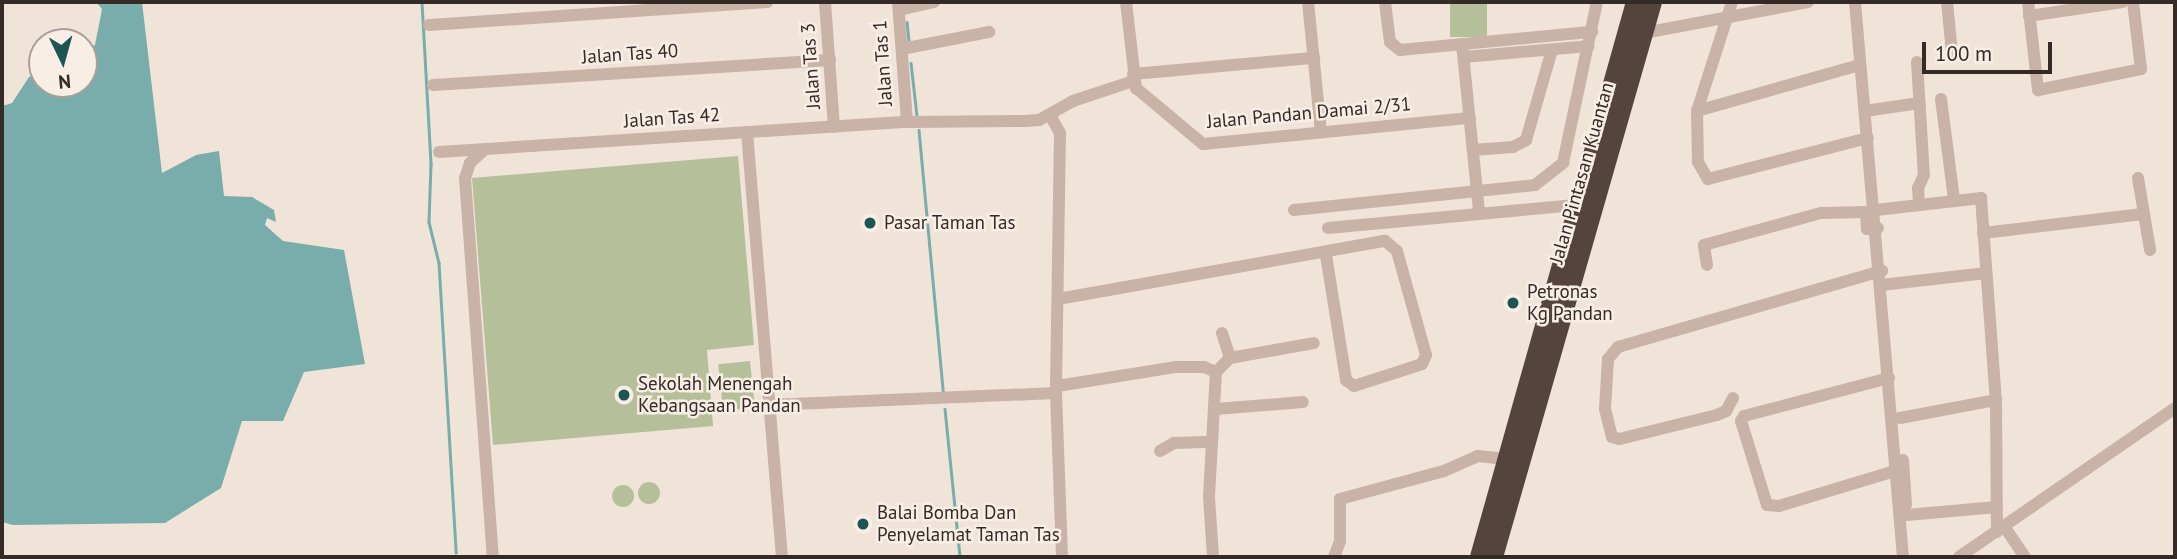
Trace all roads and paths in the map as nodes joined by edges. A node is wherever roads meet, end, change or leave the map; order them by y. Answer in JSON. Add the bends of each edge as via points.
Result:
{"nodes":[{"id":1,"x":767,"y":2,"type":"edge"},
{"id":2,"x":825,"y":2,"type":"edge"},
{"id":3,"x":934,"y":2,"type":"edge"},
{"id":4,"x":1126,"y":2,"type":"edge"},
{"id":5,"x":1308,"y":2,"type":"edge"},
{"id":6,"x":1385,"y":2,"type":"edge"},
{"id":7,"x":1597,"y":2,"type":"edge"},
{"id":8,"x":1635,"y":2,"type":"edge"},
{"id":9,"x":1653,"y":2,"type":"edge"},
{"id":10,"x":1732,"y":2,"type":"edge"},
{"id":11,"x":1808,"y":2,"type":"edge"},
{"id":12,"x":1855,"y":2,"type":"edge"},
{"id":13,"x":1947,"y":2,"type":"edge"},
{"id":14,"x":2028,"y":2,"type":"edge"},
{"id":15,"x":2123,"y":2,"type":"edge"},
{"id":16,"x":2133,"y":2,"type":"edge"},
{"id":17,"x":899,"y":6,"type":"edge"},
{"id":18,"x":2029,"y":16,"type":"junction"},
{"id":19,"x":1726,"y":20,"type":"junction"},
{"id":20,"x":429,"y":25,"type":"dead end"},
{"id":21,"x":989,"y":32,"type":"dead end"},
{"id":22,"x":1592,"y":32,"type":"junction"},
{"id":23,"x":1644,"y":33,"type":"junction"},
{"id":24,"x":1589,"y":46,"type":"junction"},
{"id":25,"x":902,"y":49,"type":"junction"},
{"id":26,"x":1552,"y":50,"type":"junction"},
{"id":27,"x":1463,"y":51,"type":"junction"},
{"id":28,"x":1952,"y":53,"type":"dead end"},
{"id":29,"x":1314,"y":58,"type":"junction"},
{"id":30,"x":830,"y":60,"type":"junction"},
{"id":31,"x":1917,"y":62,"type":"dead end"},
{"id":32,"x":1860,"y":65,"type":"junction"},
{"id":33,"x":1133,"y":77,"type":"junction"},
{"id":34,"x":433,"y":85,"type":"dead end"},
{"id":35,"x":1941,"y":99,"type":"dead end"},
{"id":36,"x":1919,"y":103,"type":"junction"},
{"id":37,"x":1697,"y":111,"type":"junction"},
{"id":38,"x":1865,"y":111,"type":"junction"},
{"id":39,"x":1050,"y":115,"type":"junction"},
{"id":40,"x":1470,"y":118,"type":"junction"},
{"id":41,"x":907,"y":122,"type":"junction"},
{"id":42,"x":834,"y":127,"type":"junction"},
{"id":43,"x":747,"y":132,"type":"junction"},
{"id":44,"x":1321,"y":132,"type":"junction"},
{"id":45,"x":1868,"y":138,"type":"junction"},
{"id":46,"x":484,"y":149,"type":"junction"},
{"id":47,"x":1473,"y":150,"type":"junction"},
{"id":48,"x":439,"y":152,"type":"dead end"},
{"id":49,"x":2138,"y":178,"type":"dead end"},
{"id":50,"x":1477,"y":191,"type":"junction"},
{"id":51,"x":1954,"y":199,"type":"junction"},
{"id":52,"x":1919,"y":204,"type":"junction"},
{"id":53,"x":1578,"y":205,"type":"junction"},
{"id":54,"x":1294,"y":210,"type":"dead end"},
{"id":55,"x":1876,"y":210,"type":"junction"},
{"id":56,"x":1479,"y":212,"type":"junction"},
{"id":57,"x":2143,"y":214,"type":"junction"},
{"id":58,"x":1385,"y":222,"type":"junction"},
{"id":59,"x":1328,"y":228,"type":"dead end"},
{"id":60,"x":1878,"y":228,"type":"junction"},
{"id":61,"x":1983,"y":233,"type":"junction"},
{"id":62,"x":1385,"y":242,"type":"junction"},
{"id":63,"x":2150,"y":250,"type":"dead end"},
{"id":64,"x":1326,"y":255,"type":"junction"},
{"id":65,"x":1707,"y":265,"type":"dead end"},
{"id":66,"x":1882,"y":271,"type":"junction"},
{"id":67,"x":1986,"y":273,"type":"junction"},
{"id":68,"x":1886,"y":285,"type":"junction"},
{"id":69,"x":1058,"y":299,"type":"junction"},
{"id":70,"x":1222,"y":333,"type":"dead end"},
{"id":71,"x":1314,"y":343,"type":"dead end"},
{"id":72,"x":1230,"y":358,"type":"junction"},
{"id":73,"x":1216,"y":372,"type":"junction"},
{"id":74,"x":1889,"y":378,"type":"junction"},
{"id":75,"x":1057,"y":389,"type":"junction"},
{"id":76,"x":1733,"y":398,"type":"dead end"},
{"id":77,"x":1996,"y":400,"type":"junction"},
{"id":78,"x":1303,"y":402,"type":"dead end"},
{"id":79,"x":769,"y":405,"type":"junction"},
{"id":80,"x":2175,"y":408,"type":"edge"},
{"id":81,"x":1216,"y":409,"type":"junction"},
{"id":82,"x":1900,"y":418,"type":"junction"},
{"id":83,"x":1212,"y":442,"type":"junction"},
{"id":84,"x":1160,"y":451,"type":"dead end"},
{"id":85,"x":1506,"y":458,"type":"junction"},
{"id":86,"x":1895,"y":471,"type":"junction"},
{"id":87,"x":1997,"y":507,"type":"junction"},
{"id":88,"x":1907,"y":515,"type":"junction"},
{"id":89,"x":2000,"y":529,"type":"junction"},
{"id":90,"x":493,"y":557,"type":"edge"},
{"id":91,"x":782,"y":557,"type":"edge"},
{"id":92,"x":1062,"y":557,"type":"edge"},
{"id":93,"x":1213,"y":557,"type":"edge"},
{"id":94,"x":1334,"y":557,"type":"edge"},
{"id":95,"x":1479,"y":557,"type":"edge"},
{"id":96,"x":1494,"y":557,"type":"edge"},
{"id":97,"x":1903,"y":557,"type":"edge"},
{"id":98,"x":1911,"y":557,"type":"edge"},
{"id":99,"x":1959,"y":557,"type":"edge"},
{"id":100,"x":2025,"y":557,"type":"edge"}],
"edges":[{"from":1,"to":20,"type":"street"},
{"from":2,"to":30,"type":"street","name":"Jalan Tas 3"},
{"from":3,"to":17,"type":"street"},
{"from":4,"to":33,"type":"street"},
{"from":5,"to":29,"type":"street"},
{"from":6,"to":27,"type":"street","via":[[1393,48]]},
{"from":7,"to":22,"type":"street"},
{"from":8,"to":53,"type":"highway","name":"Jalan Pintasan Kuantan"},
{"from":9,"to":23,"type":"highway","name":"Jalan Pintasan Kuantan"},
{"from":10,"to":19,"type":"street"},
{"from":11,"to":19,"type":"street"},
{"from":12,"to":32,"type":"street"},
{"from":13,"to":28,"type":"street"},
{"from":14,"to":18,"type":"street"},
{"from":15,"to":18,"type":"street"},
{"from":16,"to":18,"type":"street","via":[[2141,69],[2038,90]]},
{"from":17,"to":25,"type":"street","name":"Jalan Tas 1"},
{"from":19,"to":23,"type":"street"},
{"from":19,"to":37,"type":"street"},
{"from":21,"to":25,"type":"street"},
{"from":22,"to":24,"type":"street"},
{"from":22,"to":27,"type":"street"},
{"from":23,"to":96,"type":"highway","name":"Jalan Pintasan Kuantan"},
{"from":24,"to":26,"type":"street"},
{"from":24,"to":50,"type":"street","via":[[1559,168],[1528,187]]},
{"from":25,"to":41,"type":"street","name":"Jalan Tas 1"},
{"from":26,"to":27,"type":"street"},
{"from":26,"to":47,"type":"street","via":[[1526,140],[1513,147]]},
{"from":27,"to":40,"type":"street"},
{"from":29,"to":33,"type":"street","name":"Jalan Tas 42"},
{"from":29,"to":44,"type":"street"},
{"from":30,"to":34,"type":"street","name":"Jalan Tas 40"},
{"from":30,"to":42,"type":"street","name":"Jalan Tas 3"},
{"from":31,"to":36,"type":"street"},
{"from":32,"to":37,"type":"street"},
{"from":32,"to":38,"type":"street"},
{"from":33,"to":39,"type":"street","name":"Jalan Tas 42"},
{"from":33,"to":44,"type":"street","name":"Jalan Pandan Damai 2/31","via":[[1203,144]]},
{"from":35,"to":51,"type":"street"},
{"from":36,"to":38,"type":"street"},
{"from":36,"to":52,"type":"street","via":[[1924,175],[1918,188]]},
{"from":37,"to":45,"type":"street","via":[[1698,162],[1713,180]]},
{"from":38,"to":45,"type":"street"},
{"from":39,"to":41,"type":"street","name":"Jalan Tas 42","via":[[1025,121]]},
{"from":39,"to":69,"type":"street","via":[[1060,133]]},
{"from":40,"to":44,"type":"street","name":"Jalan Pandan Damai 2/31"},
{"from":40,"to":47,"type":"street"},
{"from":41,"to":42,"type":"street","name":"Jalan Tas 42"},
{"from":42,"to":43,"type":"street","name":"Jalan Tas 42"},
{"from":43,"to":46,"type":"street","name":"Jalan Tas 42"},
{"from":43,"to":79,"type":"street"},
{"from":45,"to":55,"type":"street"},
{"from":46,"to":48,"type":"street","name":"Jalan Tas 42"},
{"from":46,"to":90,"type":"street","via":[[470,163],[465,178]]},
{"from":47,"to":50,"type":"street"},
{"from":49,"to":57,"type":"street"},
{"from":50,"to":54,"type":"street"},
{"from":50,"to":56,"type":"street"},
{"from":51,"to":52,"type":"street"},
{"from":51,"to":61,"type":"street","via":[[1981,198]]},
{"from":52,"to":55,"type":"street"},
{"from":53,"to":56,"type":"street"},
{"from":53,"to":85,"type":"highway","name":"Jalan Pintasan Kuantan"},
{"from":55,"to":60,"type":"street"},
{"from":56,"to":58,"type":"street"},
{"from":57,"to":61,"type":"street"},
{"from":57,"to":63,"type":"street"},
{"from":58,"to":59,"type":"street"},
{"from":58,"to":62,"type":"street"},
{"from":60,"to":65,"type":"street","via":[[1867,229],[1866,212],[1821,214],[1704,245]]},
{"from":60,"to":66,"type":"street"},
{"from":61,"to":67,"type":"street"},
{"from":62,"to":64,"type":"street","via":[[1340,248]]},
{"from":62,"to":64,"type":"street","via":[[1396,251],[1426,355],[1422,364],[1354,386],[1346,380]]},
{"from":64,"to":69,"type":"street"},
{"from":66,"to":68,"type":"street"},
{"from":66,"to":76,"type":"street","via":[[1618,347],[1608,359],[1605,409],[1612,437],[1717,415],[1726,411]]},
{"from":67,"to":68,"type":"street"},
{"from":67,"to":77,"type":"street"},
{"from":68,"to":74,"type":"street"},
{"from":68,"to":82,"type":"street"},
{"from":69,"to":75,"type":"street"},
{"from":70,"to":72,"type":"street"},
{"from":71,"to":72,"type":"street"},
{"from":72,"to":73,"type":"street"},
{"from":73,"to":75,"type":"street","via":[[1204,367],[1176,368]]},
{"from":73,"to":81,"type":"street"},
{"from":74,"to":86,"type":"street"},
{"from":74,"to":86,"type":"street","via":[[1744,416],[1741,421],[1767,505],[1779,506]]},
{"from":75,"to":79,"type":"street"},
{"from":75,"to":92,"type":"street"},
{"from":77,"to":82,"type":"street"},
{"from":77,"to":87,"type":"street"},
{"from":78,"to":81,"type":"street"},
{"from":79,"to":91,"type":"street"},
{"from":80,"to":89,"type":"street"},
{"from":81,"to":83,"type":"street"},
{"from":82,"to":88,"type":"street"},
{"from":83,"to":84,"type":"street","via":[[1174,443]]},
{"from":83,"to":93,"type":"street"},
{"from":85,"to":94,"type":"street","via":[[1478,456],[1444,471],[1340,499],[1340,541]]},
{"from":85,"to":95,"type":"highway","name":"Jalan Pintasan Kuantan"},
{"from":86,"to":97,"type":"street"},
{"from":87,"to":88,"type":"street"},
{"from":87,"to":89,"type":"street"},
{"from":88,"to":98,"type":"street"},
{"from":89,"to":99,"type":"street"},
{"from":89,"to":100,"type":"street"}]}
